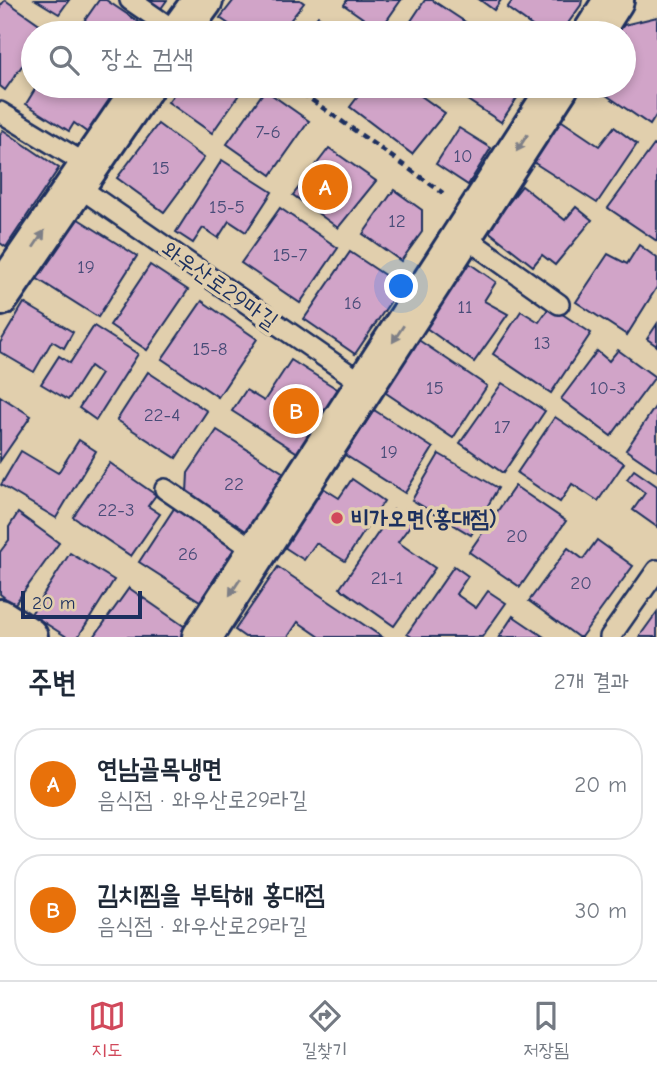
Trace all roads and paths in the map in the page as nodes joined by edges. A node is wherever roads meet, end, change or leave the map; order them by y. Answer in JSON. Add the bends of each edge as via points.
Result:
{"nodes":[{"id":1,"x":130,"y":0,"type":"edge"},
{"id":2,"x":203,"y":0,"type":"edge"},
{"id":3,"x":614,"y":0,"type":"edge"},
{"id":4,"x":161,"y":21,"type":"edge"},
{"id":5,"x":188,"y":21,"type":"edge"},
{"id":6,"x":601,"y":21,"type":"edge"},
{"id":7,"x":136,"y":98,"type":"edge"},
{"id":8,"x":307,"y":98,"type":"edge"},
{"id":9,"x":551,"y":98,"type":"edge"},
{"id":10,"x":0,"y":111,"type":"edge"},
{"id":11,"x":82,"y":176,"type":"junction"},
{"id":12,"x":468,"y":225,"type":"junction"},
{"id":13,"x":0,"y":296,"type":"edge"},
{"id":14,"x":559,"y":304,"type":"dead end"},
{"id":15,"x":365,"y":385,"type":"junction"},
{"id":16,"x":165,"y":489,"type":"dead end"},
{"id":17,"x":257,"y":552,"type":"junction"},
{"id":18,"x":657,"y":570,"type":"edge"},
{"id":19,"x":0,"y":619,"type":"edge"},
{"id":20,"x":28,"y":637,"type":"edge"},
{"id":21,"x":202,"y":637,"type":"edge"},
{"id":22,"x":610,"y":637,"type":"edge"}],
"edges":[{"from":1,"to":4,"type":"lane"},
{"from":2,"to":5,"type":"street"},
{"from":3,"to":6,"type":"street"},
{"from":7,"to":11,"type":"street"},
{"from":8,"to":12,"type":"path"},
{"from":9,"to":12,"type":"street","one_way":true},
{"from":10,"to":11,"type":"lane","name":"와우산로29마길"},
{"from":13,"to":11,"type":"street","one_way":true},
{"from":11,"to":15,"type":"lane","name":"와우산로29마길"},
{"from":12,"to":14,"type":"lane"},
{"from":12,"to":15,"type":"street","one_way":true},
{"from":15,"to":17,"type":"street"},
{"from":16,"to":17,"type":"lane"},
{"from":17,"to":21,"type":"street","one_way":true},
{"from":18,"to":22,"type":"lane"},
{"from":19,"to":20,"type":"street"}]}
